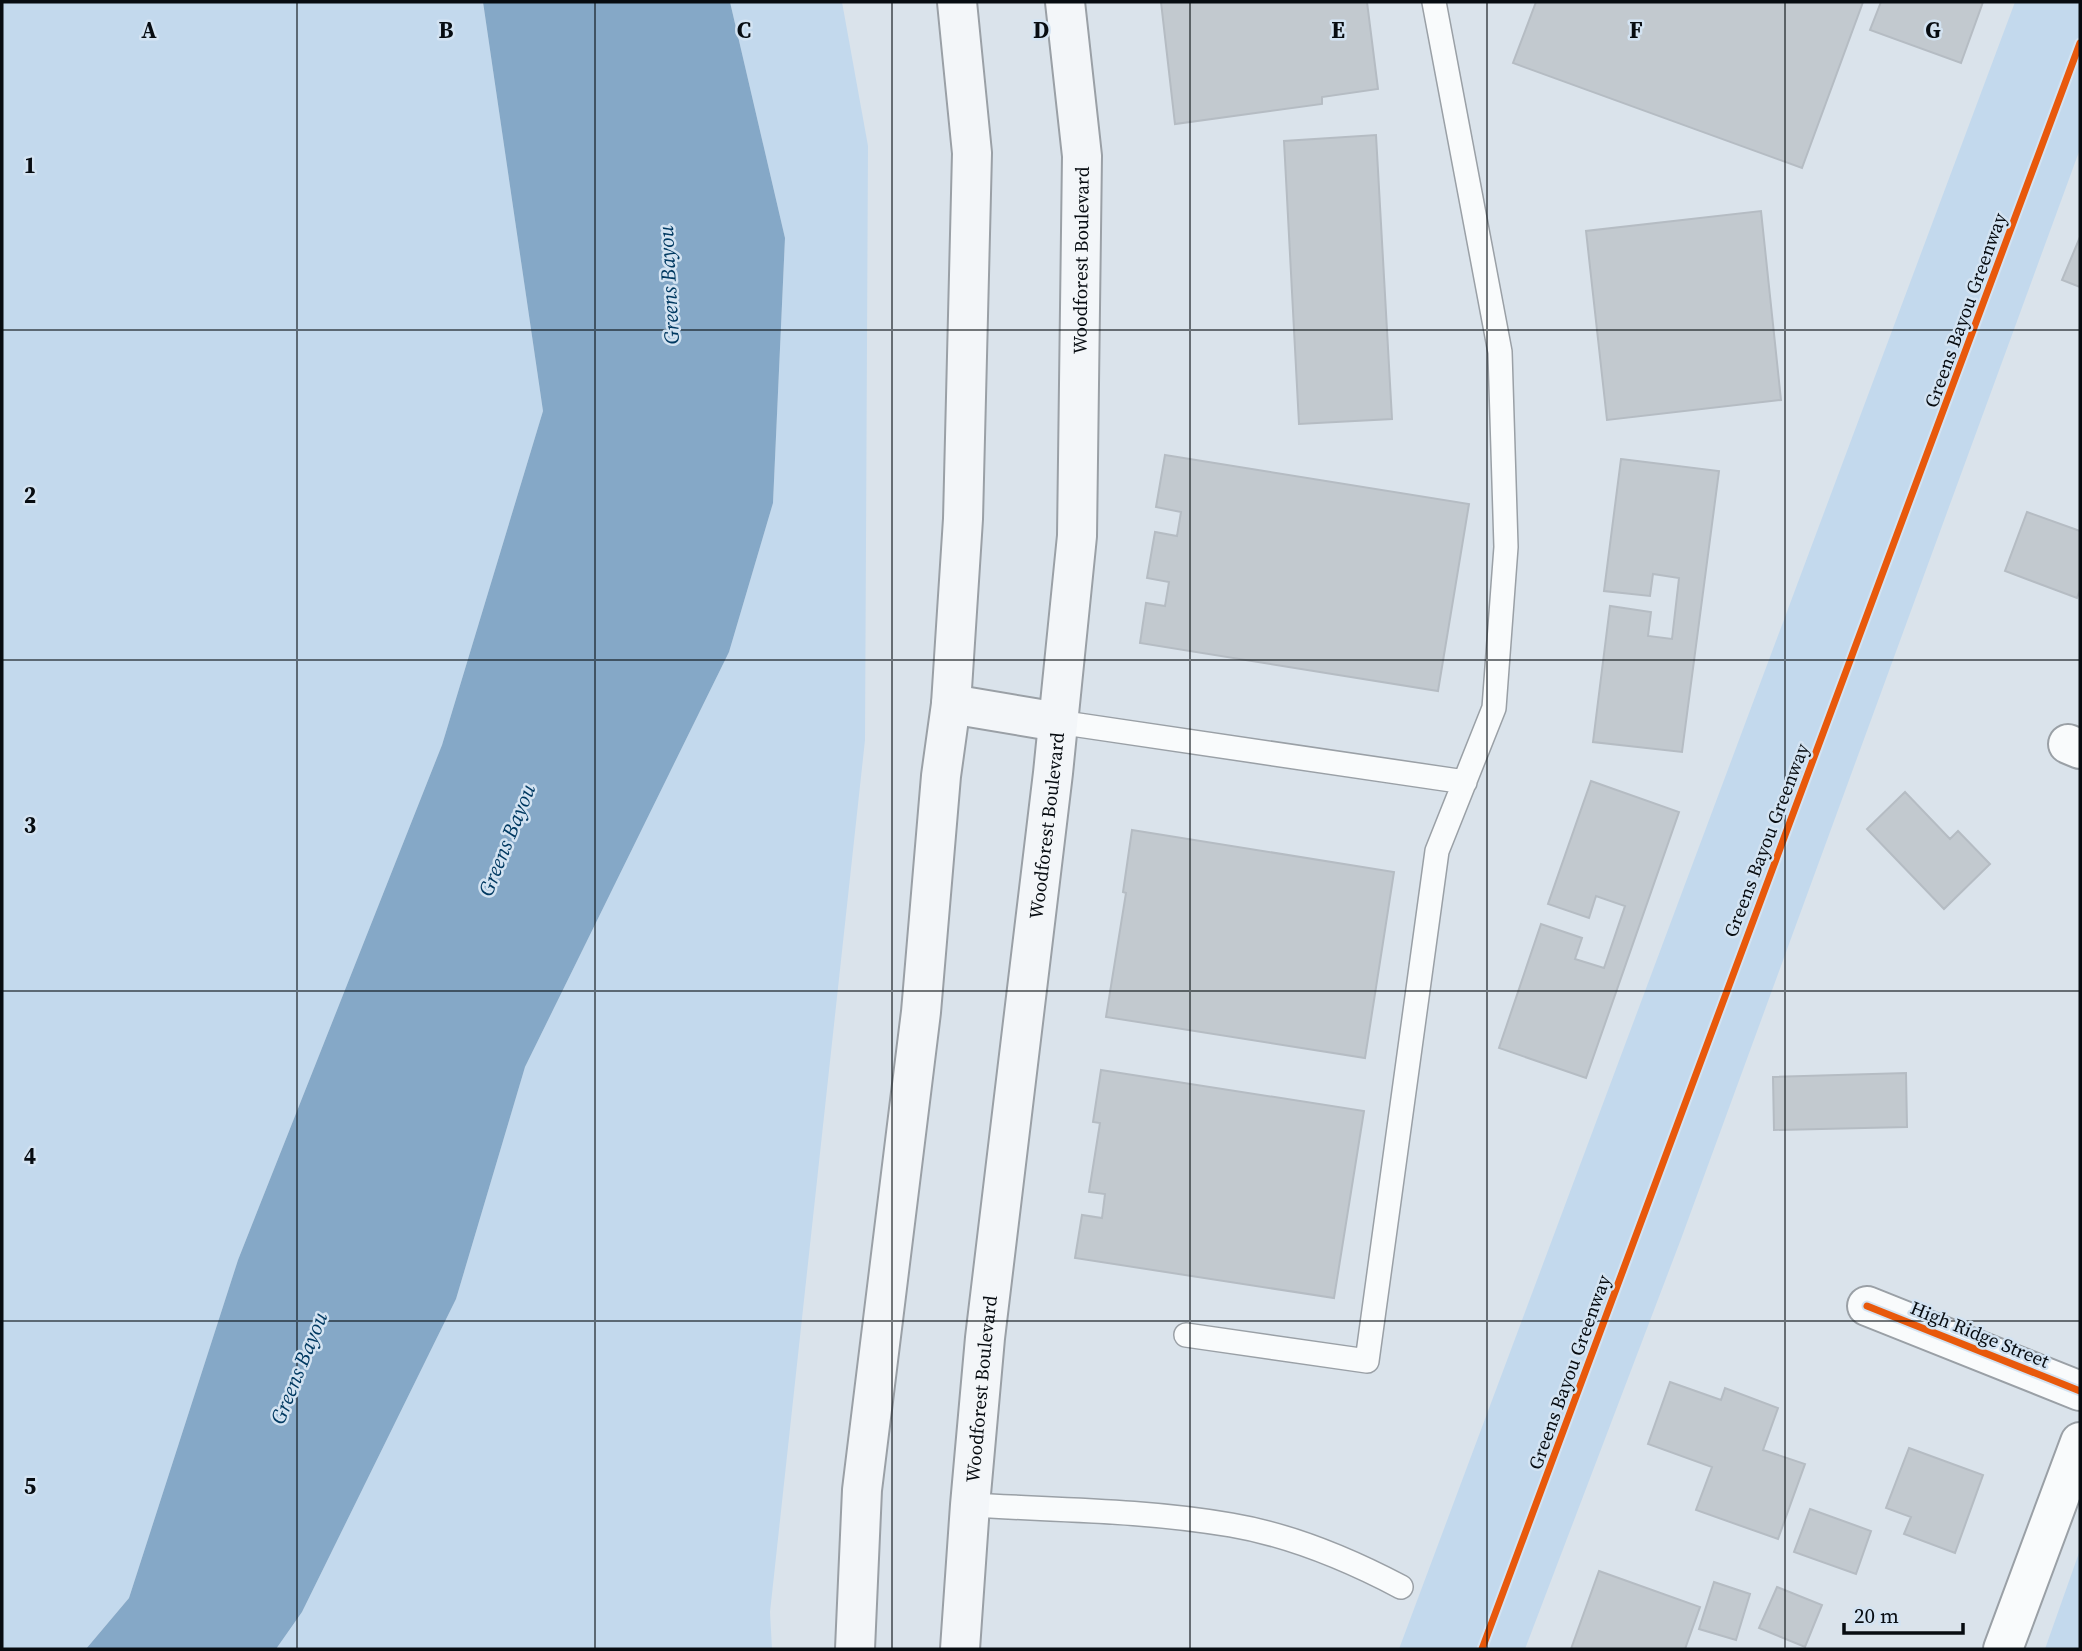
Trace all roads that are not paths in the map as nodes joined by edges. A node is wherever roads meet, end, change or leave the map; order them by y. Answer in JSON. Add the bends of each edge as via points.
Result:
{"nodes":[{"id":1,"x":957,"y":2,"type":"edge"},
{"id":2,"x":1065,"y":2,"type":"edge"},
{"id":3,"x":1434,"y":2,"type":"edge"},
{"id":4,"x":951,"y":704,"type":"junction"},
{"id":5,"x":1058,"y":722,"type":"junction"},
{"id":6,"x":1465,"y":782,"type":"junction"},
{"id":7,"x":1867,"y":1306,"type":"dead end"},
{"id":8,"x":1186,"y":1335,"type":"dead end"},
{"id":9,"x":2080,"y":1391,"type":"edge"},
{"id":10,"x":2080,"y":1442,"type":"edge"},
{"id":11,"x":970,"y":1505,"type":"junction"},
{"id":12,"x":1401,"y":1587,"type":"dead end"},
{"id":13,"x":855,"y":1649,"type":"edge"},
{"id":14,"x":960,"y":1649,"type":"edge"},
{"id":15,"x":2003,"y":1649,"type":"edge"}],
"edges":[{"from":1,"to":4,"type":"main road","via":[[972,153],[963,519]]},
{"from":2,"to":5,"type":"main road","name":"Woodforest Boulevard","via":[[1082,169],[1077,536]]},
{"from":3,"to":6,"type":"lane","via":[[1500,352],[1506,547],[1494,708]]},
{"from":4,"to":5,"type":"main road"},
{"from":4,"to":13,"type":"main road","via":[[921,1012],[862,1490]]},
{"from":5,"to":6,"type":"lane"},
{"from":5,"to":11,"type":"main road","name":"Woodforest Boulevard","via":[[985,1338]]},
{"from":6,"to":8,"type":"lane","via":[[1437,851],[1367,1360]]},
{"from":7,"to":9,"type":"street","name":"High Ridge Street"},
{"from":10,"to":15,"type":"street"},
{"from":11,"to":12,"type":"lane","via":[[1165,1516],[1232,1525],[1299,1542]]},
{"from":11,"to":14,"type":"main road","name":"Woodforest Boulevard"}]}
